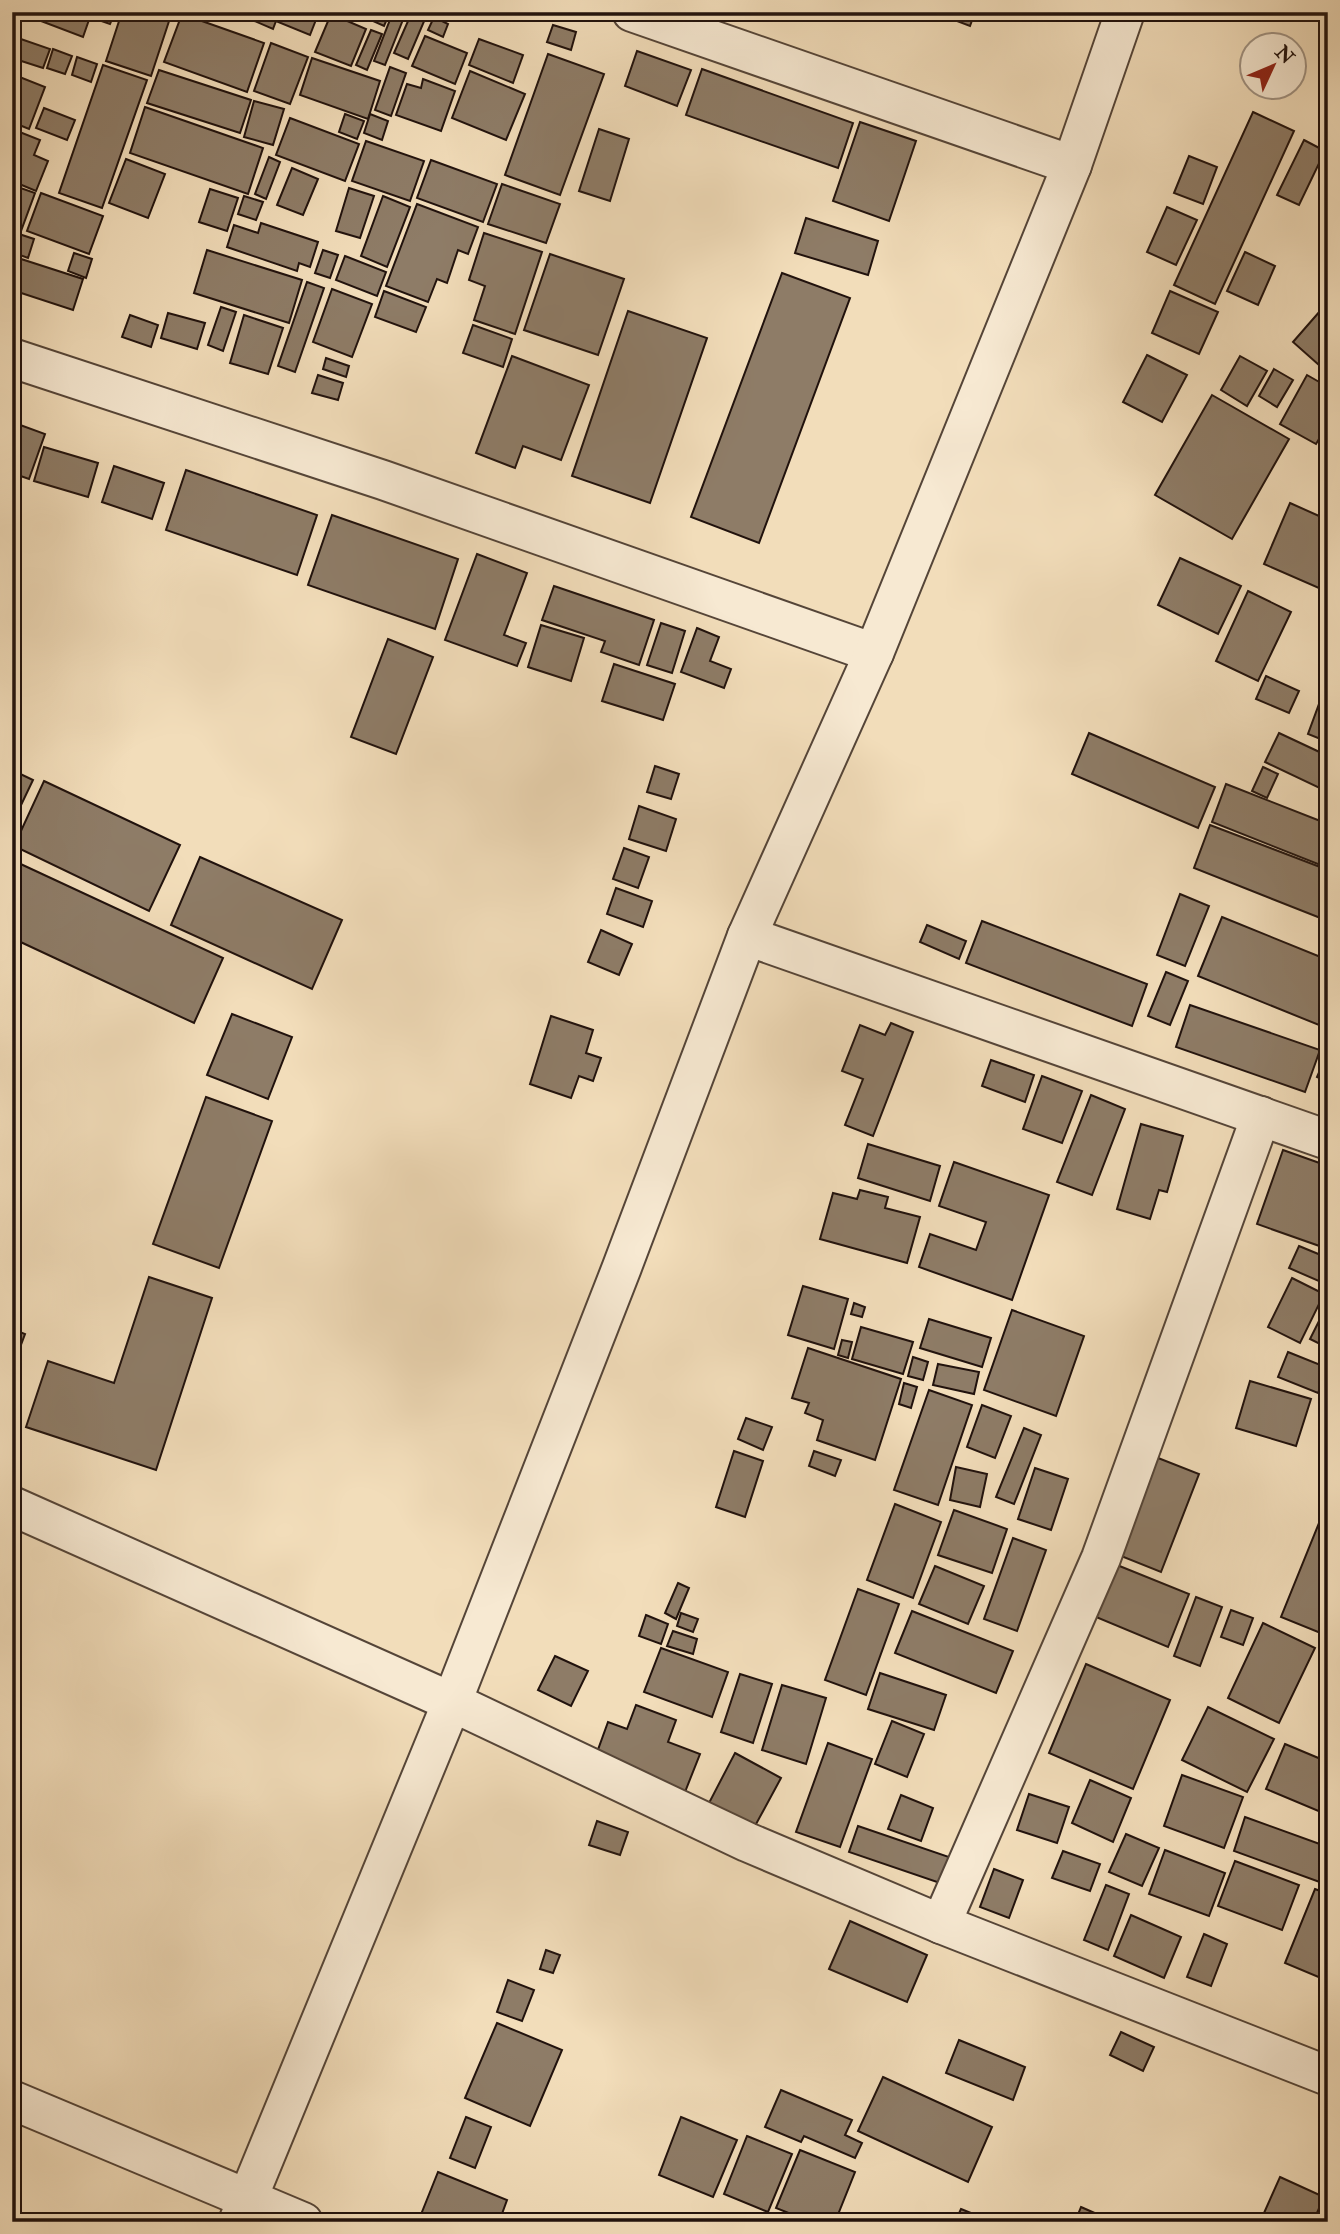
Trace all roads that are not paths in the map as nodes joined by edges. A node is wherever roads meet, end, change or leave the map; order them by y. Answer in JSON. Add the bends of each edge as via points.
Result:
{"nodes":[{"id":1,"x":632,"y":12,"type":"edge"},
{"id":2,"x":1125,"y":12,"type":"edge"},
{"id":3,"x":1072,"y":165,"type":"junction"},
{"id":4,"x":12,"y":358,"type":"edge"},
{"id":5,"x":874,"y":653,"type":"junction"},
{"id":6,"x":747,"y":936,"type":"junction"},
{"id":7,"x":1261,"y":1116,"type":"junction"},
{"id":8,"x":1328,"y":1140,"type":"edge"},
{"id":9,"x":12,"y":1506,"type":"edge"},
{"id":10,"x":452,"y":1702,"type":"junction"},
{"id":11,"x":941,"y":1924,"type":"junction"},
{"id":12,"x":1328,"y":2076,"type":"edge"},
{"id":13,"x":12,"y":2100,"type":"edge"},
{"id":14,"x":243,"y":2209,"type":"edge"},
{"id":15,"x":303,"y":2222,"type":"edge"}],
"edges":[{"from":1,"to":3,"type":"street"},
{"from":2,"to":3,"type":"street"},
{"from":3,"to":5,"type":"street"},
{"from":4,"to":5,"type":"street","via":[[383,480]]},
{"from":5,"to":6,"type":"street"},
{"from":6,"to":7,"type":"street"},
{"from":6,"to":10,"type":"street"},
{"from":7,"to":8,"type":"street"},
{"from":7,"to":11,"type":"street","via":[[1101,1558]]},
{"from":9,"to":10,"type":"street"},
{"from":10,"to":11,"type":"street","via":[[747,1842]]},
{"from":10,"to":14,"type":"street"},
{"from":11,"to":12,"type":"street"},
{"from":13,"to":14,"type":"street"},
{"from":14,"to":15,"type":"street"}]}
